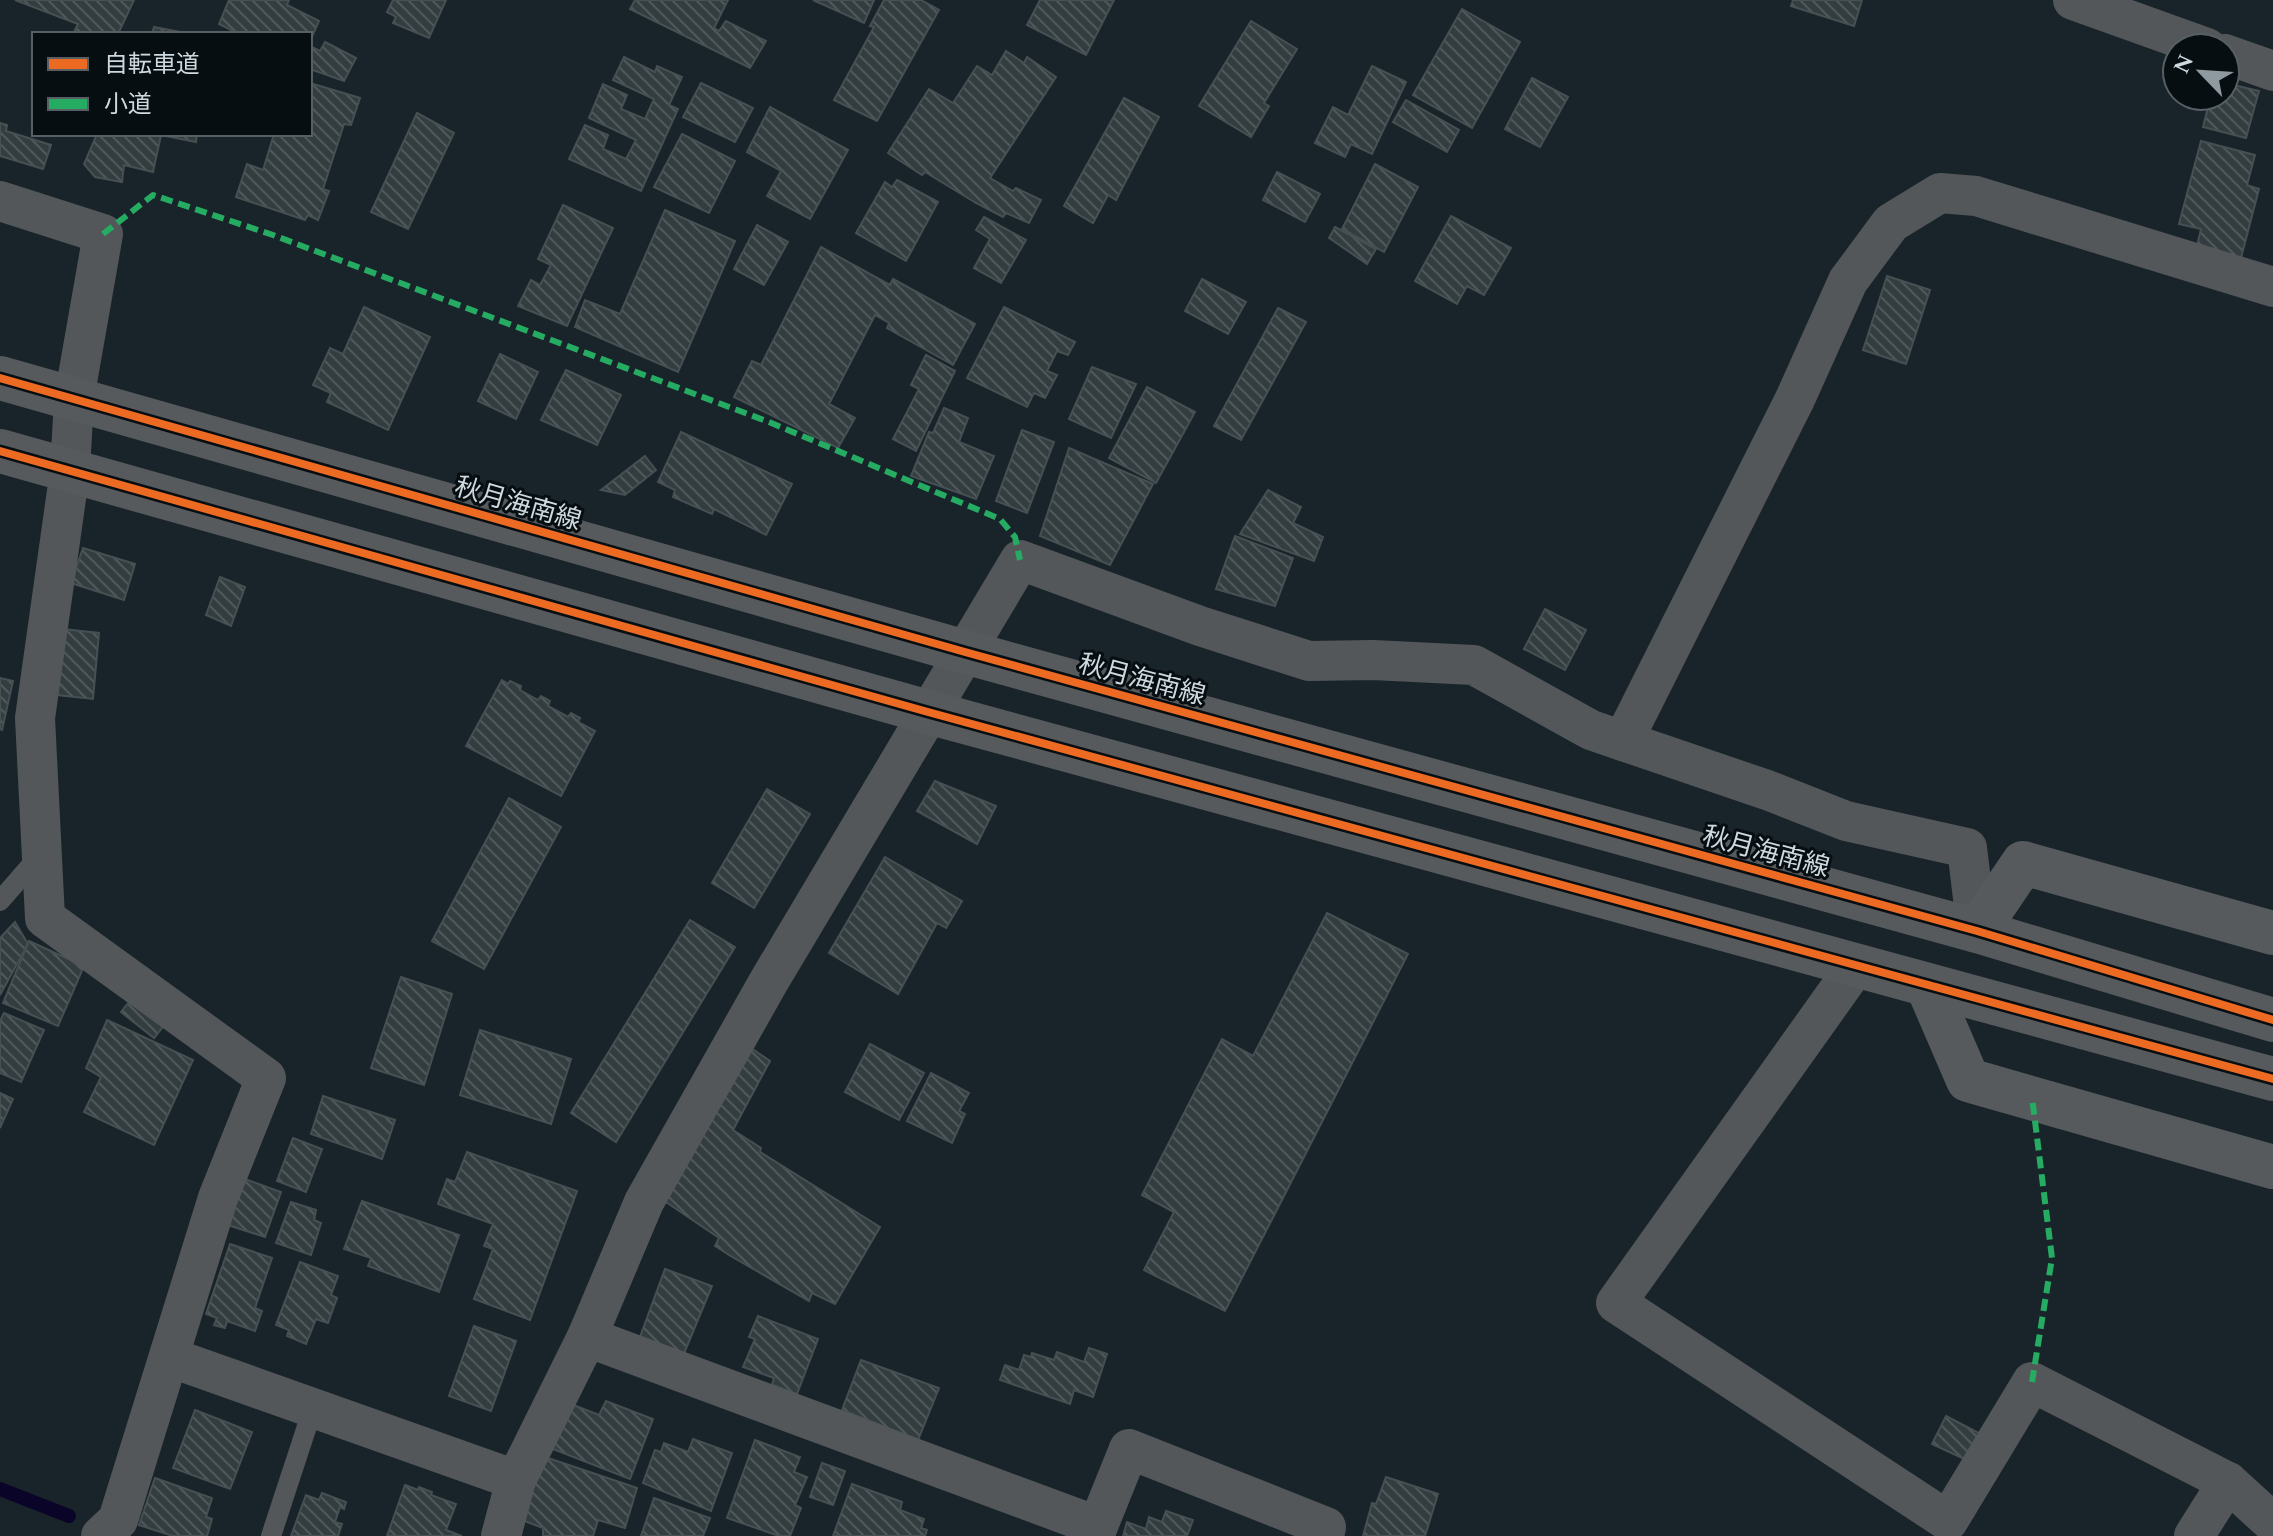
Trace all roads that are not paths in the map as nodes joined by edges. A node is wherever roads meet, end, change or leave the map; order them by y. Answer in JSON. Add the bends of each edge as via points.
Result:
{"nodes":[{"id":1,"x":2073,"y":0,"type":"edge"},
{"id":2,"x":2162,"y":32,"type":"edge"},
{"id":3,"x":2241,"y":60,"type":"edge"},
{"id":4,"x":2273,"y":71,"type":"edge"},
{"id":5,"x":0,"y":201,"type":"edge"},
{"id":6,"x":2273,"y":287,"type":"edge"},
{"id":7,"x":0,"y":378,"type":"edge"},
{"id":8,"x":74,"y":399,"type":"junction"},
{"id":9,"x":0,"y":451,"type":"edge"},
{"id":10,"x":70,"y":470,"type":"junction"},
{"id":11,"x":965,"y":652,"type":"junction"},
{"id":12,"x":928,"y":712,"type":"junction"},
{"id":13,"x":1623,"y":741,"type":"junction"},
{"id":14,"x":42,"y":852,"type":"junction"},
{"id":15,"x":0,"y":901,"type":"edge"},
{"id":16,"x":1977,"y":931,"type":"junction"},
{"id":17,"x":2273,"y":933,"type":"edge"},
{"id":18,"x":1856,"y":966,"type":"junction"},
{"id":19,"x":1927,"y":985,"type":"junction"},
{"id":20,"x":2273,"y":1020,"type":"edge"},
{"id":21,"x":2273,"y":1079,"type":"edge"},
{"id":22,"x":2273,"y":1167,"type":"edge"},
{"id":23,"x":587,"y":1337,"type":"junction"},
{"id":24,"x":169,"y":1357,"type":"junction"},
{"id":25,"x":313,"y":1408,"type":"junction"},
{"id":26,"x":516,"y":1480,"type":"junction"},
{"id":27,"x":2228,"y":1482,"type":"junction"},
{"id":28,"x":2273,"y":1523,"type":"edge"},
{"id":29,"x":1943,"y":1529,"type":"edge"},
{"id":30,"x":1096,"y":1531,"type":"edge"},
{"id":31,"x":101,"y":1536,"type":"edge"},
{"id":32,"x":271,"y":1536,"type":"edge"},
{"id":33,"x":501,"y":1536,"type":"edge"},
{"id":34,"x":1324,"y":1536,"type":"edge"},
{"id":35,"x":2194,"y":1536,"type":"edge"}],
"edges":[{"from":1,"to":2,"type":"street"},
{"from":3,"to":4,"type":"street"},
{"from":5,"to":8,"type":"street","via":[[103,234]]},
{"from":6,"to":13,"type":"street","via":[[1976,196],[1940,193],[1891,223],[1848,281],[1788,413]]},
{"from":7,"to":8,"type":"main road","name":"秋月海南線"},
{"from":8,"to":10,"type":"street"},
{"from":8,"to":11,"type":"main road","name":"秋月海南線"},
{"from":9,"to":10,"type":"main road"},
{"from":10,"to":12,"type":"main road"},
{"from":10,"to":14,"type":"street","via":[[35,718]]},
{"from":11,"to":12,"type":"street"},
{"from":11,"to":13,"type":"street","via":[[1020,560],[1309,661],[1474,665],[1580,724]]},
{"from":11,"to":16,"type":"main road","name":"秋月海南線"},
{"from":12,"to":18,"type":"main road"},
{"from":12,"to":23,"type":"street","via":[[644,1202]]},
{"from":13,"to":16,"type":"street","via":[[1846,821],[1967,848]]},
{"from":14,"to":15,"type":"lane"},
{"from":14,"to":24,"type":"street","via":[[45,918],[266,1078],[218,1198]]},
{"from":16,"to":17,"type":"main road","via":[[2023,863]]},
{"from":16,"to":20,"type":"main road","name":"秋月海南線"},
{"from":18,"to":19,"type":"main road"},
{"from":18,"to":29,"type":"street","via":[[1616,1303]]},
{"from":19,"to":21,"type":"main road"},
{"from":19,"to":22,"type":"main road","via":[[1968,1080]]},
{"from":23,"to":26,"type":"street"},
{"from":23,"to":30,"type":"street"},
{"from":24,"to":25,"type":"street"},
{"from":24,"to":31,"type":"street","via":[[118,1520]]},
{"from":25,"to":26,"type":"street"},
{"from":25,"to":32,"type":"lane"},
{"from":26,"to":33,"type":"street"},
{"from":27,"to":28,"type":"street"},
{"from":27,"to":29,"type":"street","via":[[2032,1382]]},
{"from":27,"to":35,"type":"street"},
{"from":30,"to":34,"type":"street","via":[[1129,1449],[1326,1527]]}]}
